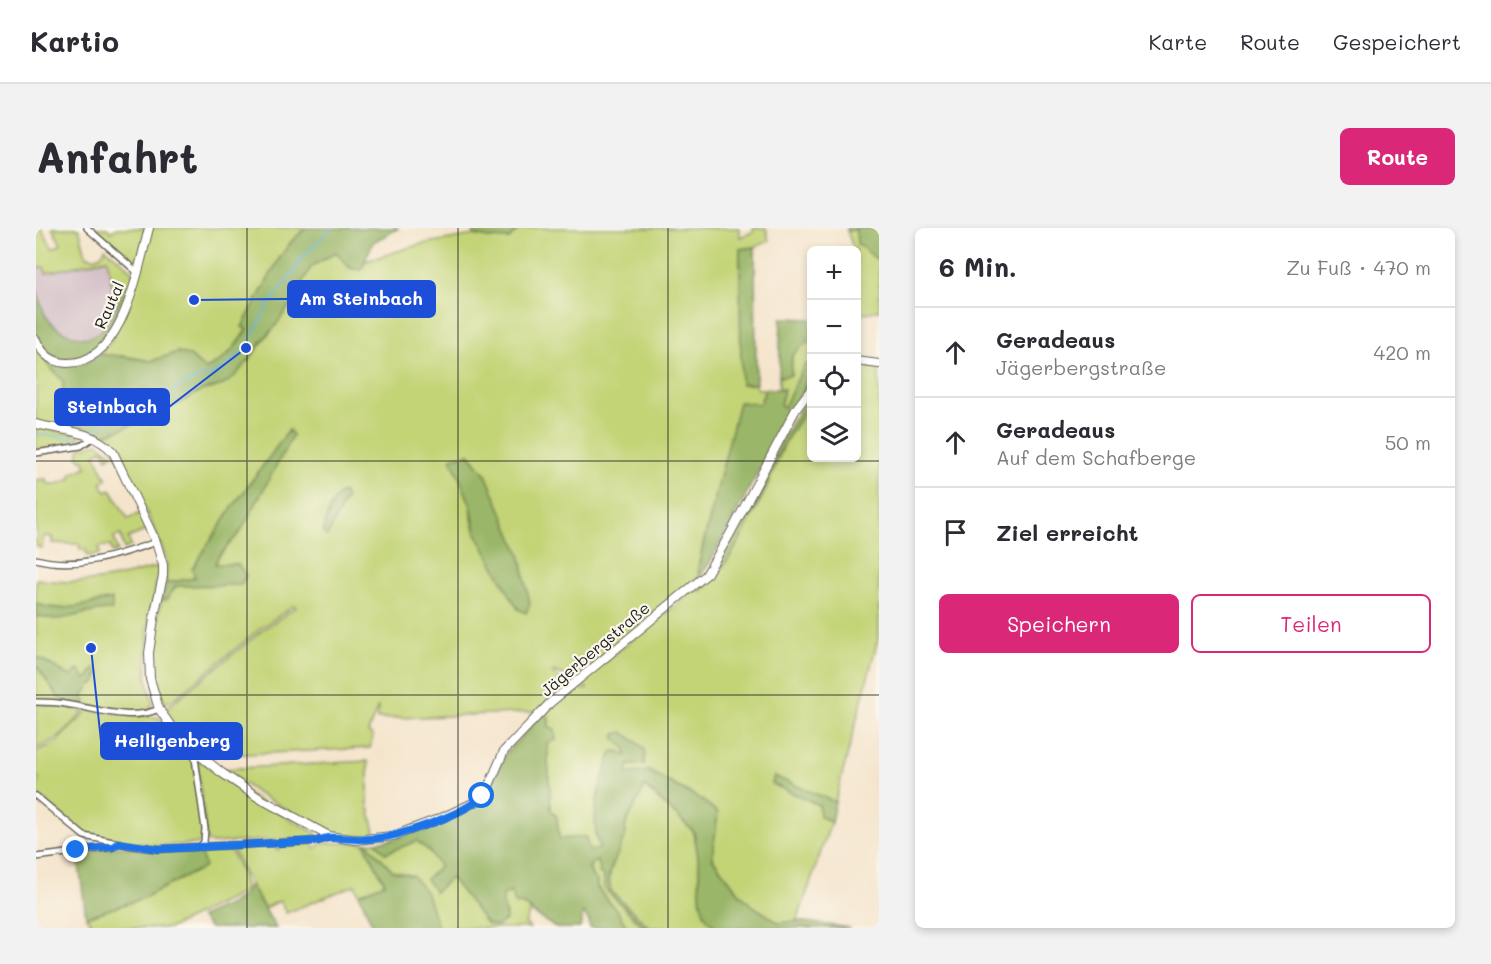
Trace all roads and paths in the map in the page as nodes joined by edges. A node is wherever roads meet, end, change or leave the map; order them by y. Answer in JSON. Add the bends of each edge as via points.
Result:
{"nodes":[{"id":1,"x":87,"y":228,"type":"edge"},
{"id":2,"x":149,"y":228,"type":"edge"},
{"id":3,"x":137,"y":272,"type":"junction"},
{"id":4,"x":36,"y":340,"type":"edge"},
{"id":5,"x":861,"y":362,"type":"edge"},
{"id":6,"x":879,"y":364,"type":"edge"},
{"id":7,"x":807,"y":395,"type":"edge"},
{"id":8,"x":36,"y":424,"type":"edge"},
{"id":9,"x":95,"y":437,"type":"junction"},
{"id":10,"x":36,"y":453,"type":"edge"},
{"id":11,"x":156,"y":542,"type":"junction"},
{"id":12,"x":36,"y":559,"type":"edge"},
{"id":13,"x":36,"y":702,"type":"edge"},
{"id":14,"x":159,"y":709,"type":"junction"},
{"id":15,"x":194,"y":750,"type":"junction"},
{"id":16,"x":36,"y":796,"type":"edge"},
{"id":17,"x":329,"y":836,"type":"junction"},
{"id":18,"x":118,"y":843,"type":"junction"},
{"id":19,"x":200,"y":847,"type":"junction"},
{"id":20,"x":36,"y":857,"type":"edge"}],
"edges":[{"from":1,"to":3,"type":"street"},
{"from":2,"to":3,"type":"street","name":"Rautal"},
{"from":3,"to":4,"type":"street","name":"Rautal","via":[[117,326],[97,354],[80,361],[60,362],[46,355]]},
{"from":5,"to":6,"type":"street"},
{"from":7,"to":17,"type":"street","name":"Jägerbergstraße","via":[[706,575],[550,703],[504,751],[488,788],[477,801],[393,836],[355,840]]},
{"from":8,"to":9,"type":"street"},
{"from":9,"to":10,"type":"street","via":[[81,446]]},
{"from":9,"to":11,"type":"street","name":"Jägerbergstraße","via":[[113,452]]},
{"from":11,"to":12,"type":"street","via":[[79,562]]},
{"from":11,"to":14,"type":"street","name":"Jägerbergstraße","via":[[163,576],[149,653],[150,680]]},
{"from":13,"to":14,"type":"street","via":[[128,714],[148,714]]},
{"from":14,"to":15,"type":"street","name":"Jägerbergstraße"},
{"from":15,"to":17,"type":"street","name":"Jägerbergstraße","via":[[259,798]]},
{"from":15,"to":19,"type":"street","via":[[205,829]]},
{"from":16,"to":18,"type":"street","name":"Jägerbergstraße","via":[[84,836]]},
{"from":17,"to":19,"type":"street","name":"Jägerbergstraße","via":[[318,841]]},
{"from":18,"to":19,"type":"street","name":"Jägerbergstraße","via":[[159,849]]},
{"from":18,"to":20,"type":"street","via":[[113,847]]}]}
